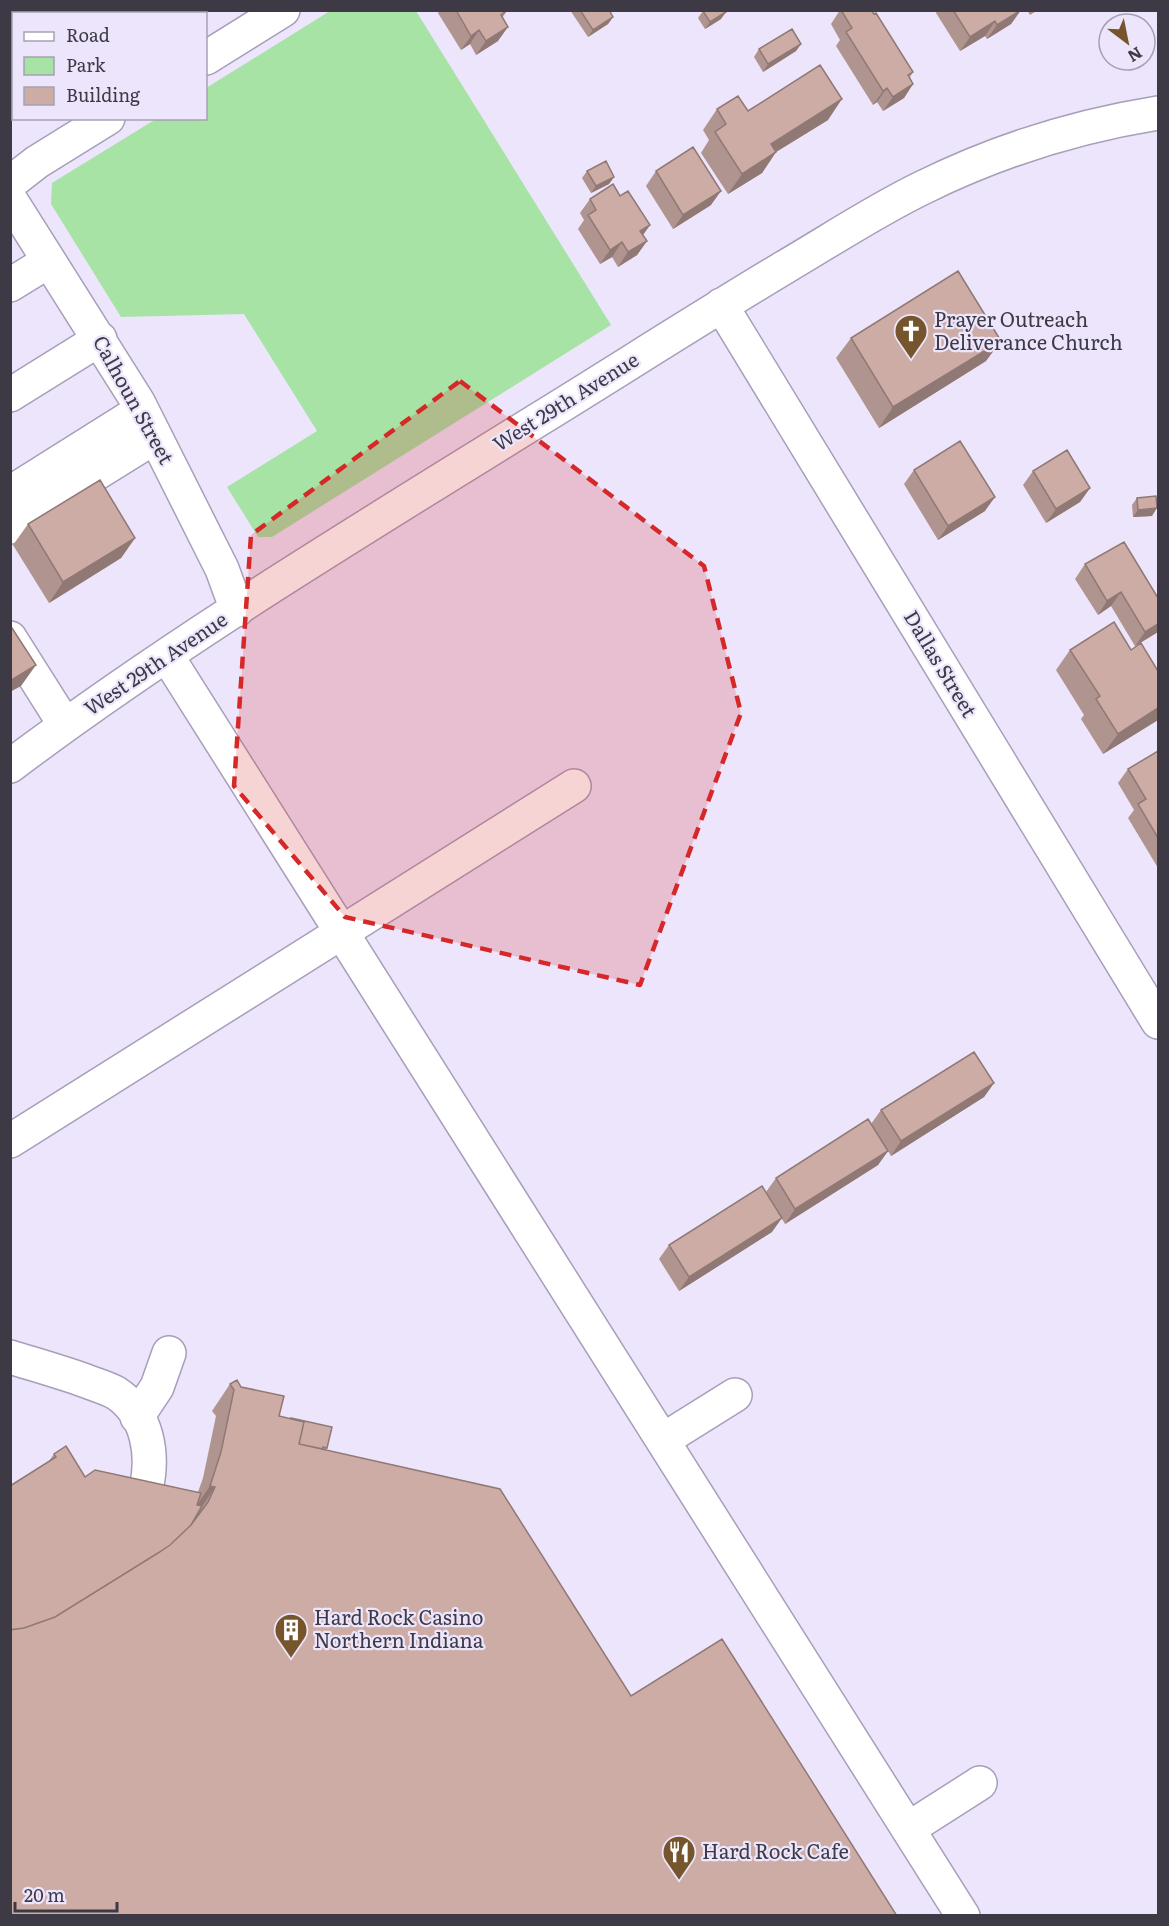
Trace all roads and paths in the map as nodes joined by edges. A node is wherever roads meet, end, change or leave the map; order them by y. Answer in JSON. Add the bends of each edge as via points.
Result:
{"nodes":[{"id":1,"x":283,"y":10,"type":"edge"},
{"id":2,"x":207,"y":57,"type":"edge"},
{"id":3,"x":1158,"y":113,"type":"edge"},
{"id":4,"x":105,"y":120,"type":"edge"},
{"id":5,"x":10,"y":183,"type":"edge"},
{"id":6,"x":10,"y":199,"type":"edge"},
{"id":7,"x":49,"y":261,"type":"junction"},
{"id":8,"x":10,"y":285,"type":"edge"},
{"id":9,"x":721,"y":305,"type":"junction"},
{"id":10,"x":100,"y":339,"type":"junction"},
{"id":11,"x":10,"y":395,"type":"edge"},
{"id":12,"x":148,"y":424,"type":"junction"},
{"id":13,"x":10,"y":493,"type":"edge"},
{"id":14,"x":10,"y":527,"type":"edge"},
{"id":15,"x":237,"y":610,"type":"junction"},
{"id":16,"x":10,"y":638,"type":"edge"},
{"id":17,"x":167,"y":656,"type":"junction"},
{"id":18,"x":65,"y":725,"type":"junction"},
{"id":19,"x":10,"y":766,"type":"edge"},
{"id":20,"x":574,"y":786,"type":"dead end"},
{"id":21,"x":342,"y":932,"type":"junction"},
{"id":22,"x":1158,"y":1022,"type":"edge"},
{"id":23,"x":10,"y":1141,"type":"edge"},
{"id":24,"x":169,"y":1353,"type":"dead end"},
{"id":25,"x":10,"y":1357,"type":"edge"},
{"id":26,"x":735,"y":1395,"type":"dead end"},
{"id":27,"x":137,"y":1417,"type":"junction"},
{"id":28,"x":663,"y":1440,"type":"junction"},
{"id":29,"x":146,"y":1489,"type":"edge"},
{"id":30,"x":980,"y":1783,"type":"dead end"},
{"id":31,"x":908,"y":1829,"type":"junction"},
{"id":32,"x":963,"y":1916,"type":"edge"}],
"edges":[{"from":1,"to":2,"type":"street"},
{"from":3,"to":9,"type":"street","name":"West 29th Avenue","via":[[1049,138],[924,187]]},
{"from":4,"to":5,"type":"street"},
{"from":6,"to":7,"type":"street","name":"Calhoun Street"},
{"from":7,"to":8,"type":"street"},
{"from":7,"to":10,"type":"street","name":"Calhoun Street"},
{"from":9,"to":15,"type":"street","name":"West 29th Avenue"},
{"from":9,"to":22,"type":"street","name":"Dallas Street"},
{"from":10,"to":11,"type":"street"},
{"from":10,"to":12,"type":"street","name":"Calhoun Street"},
{"from":12,"to":13,"type":"street"},
{"from":12,"to":14,"type":"street"},
{"from":12,"to":15,"type":"street","name":"Calhoun Street","via":[[222,570]]},
{"from":15,"to":17,"type":"street","name":"West 29th Avenue"},
{"from":16,"to":18,"type":"street"},
{"from":17,"to":18,"type":"street","name":"West 29th Avenue"},
{"from":17,"to":21,"type":"street"},
{"from":18,"to":19,"type":"street","name":"West 29th Avenue"},
{"from":20,"to":21,"type":"street"},
{"from":21,"to":23,"type":"street"},
{"from":21,"to":28,"type":"street"},
{"from":24,"to":27,"type":"street","via":[[157,1387]]},
{"from":25,"to":27,"type":"street","via":[[108,1389],[123,1399]]},
{"from":26,"to":28,"type":"street"},
{"from":27,"to":29,"type":"street","via":[[147,1435],[150,1456]]},
{"from":28,"to":31,"type":"street"},
{"from":30,"to":31,"type":"street"},
{"from":31,"to":32,"type":"street"}]}
